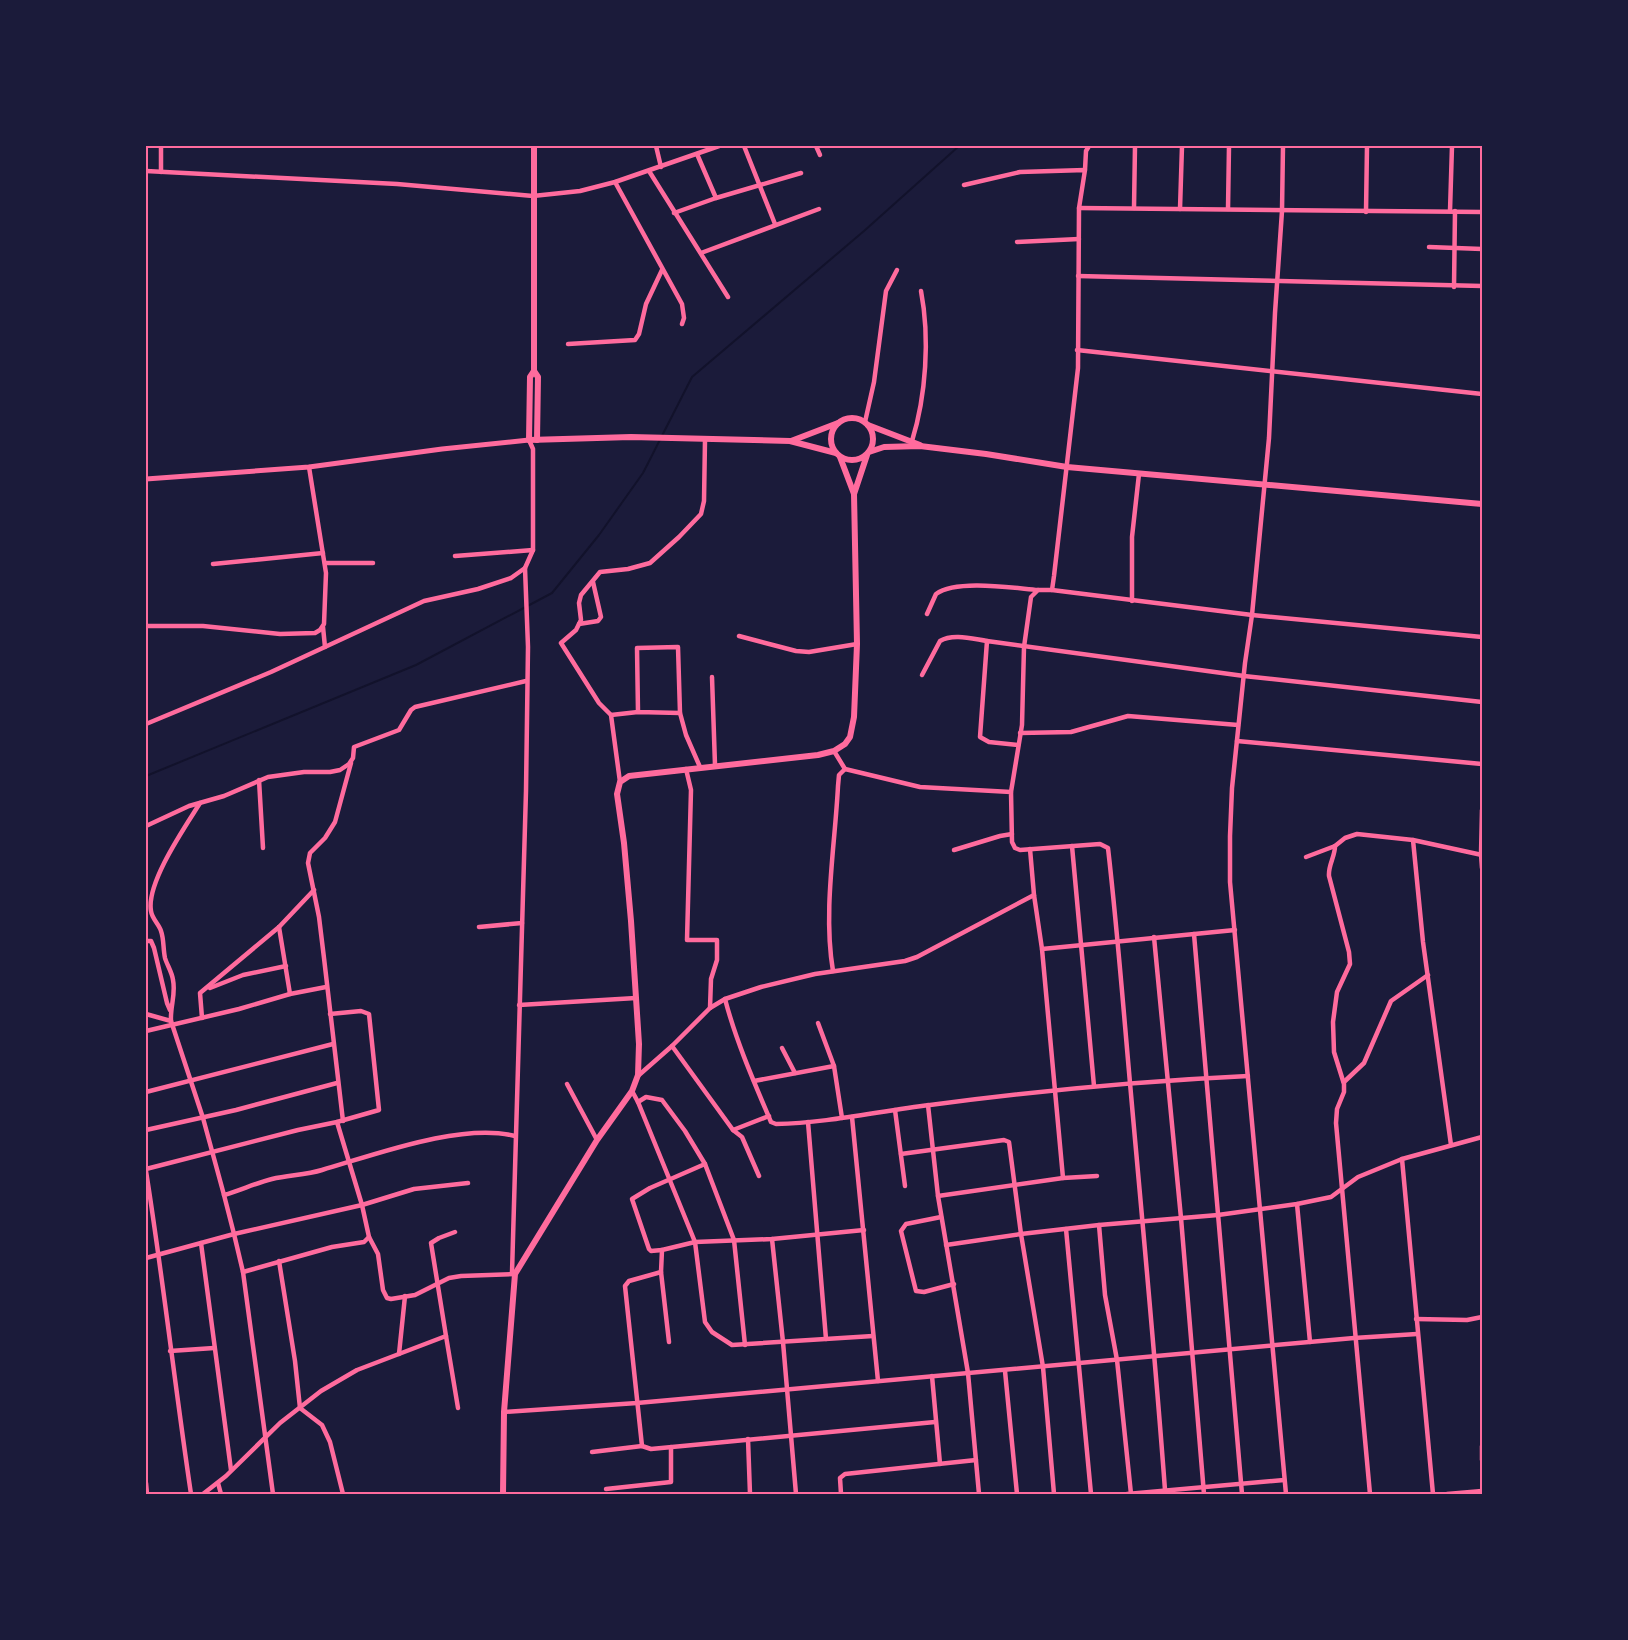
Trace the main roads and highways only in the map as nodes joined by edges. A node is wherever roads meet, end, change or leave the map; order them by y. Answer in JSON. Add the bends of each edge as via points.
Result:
{"nodes":[{"id":1,"x":534,"y":146,"type":"edge"},
{"id":2,"x":839,"y":423,"type":"junction"},
{"id":3,"x":866,"y":423,"type":"junction"},
{"id":4,"x":790,"y":441,"type":"junction"},
{"id":5,"x":920,"y":446,"type":"junction"},
{"id":6,"x":868,"y":454,"type":"junction"},
{"id":7,"x":838,"y":455,"type":"junction"},
{"id":8,"x":854,"y":494,"type":"junction"},
{"id":9,"x":1482,"y":504,"type":"edge"},
{"id":10,"x":503,"y":1494,"type":"edge"}],
"edges":[{"from":1,"to":4,"type":"main road","via":[[534,371],[530,377],[533,440],[631,437]]},
{"from":2,"to":3,"type":"main road","via":[[850,418]]},
{"from":2,"to":4,"type":"main road"},
{"from":2,"to":7,"type":"main road","via":[[831,441]]},
{"from":3,"to":5,"type":"main road"},
{"from":3,"to":6,"type":"main road","via":[[874,441]]},
{"from":4,"to":7,"type":"main road"},
{"from":5,"to":6,"type":"main road","via":[[884,447]]},
{"from":5,"to":9,"type":"main road","via":[[1067,468]]},
{"from":6,"to":7,"type":"main road","via":[[856,460]]},
{"from":6,"to":8,"type":"main road"},
{"from":7,"to":8,"type":"main road"},
{"from":8,"to":10,"type":"main road","via":[[857,644],[853,729],[845,744],[818,755],[629,776],[620,783],[617,794],[636,998],[638,1075],[513,1273]]}]}
